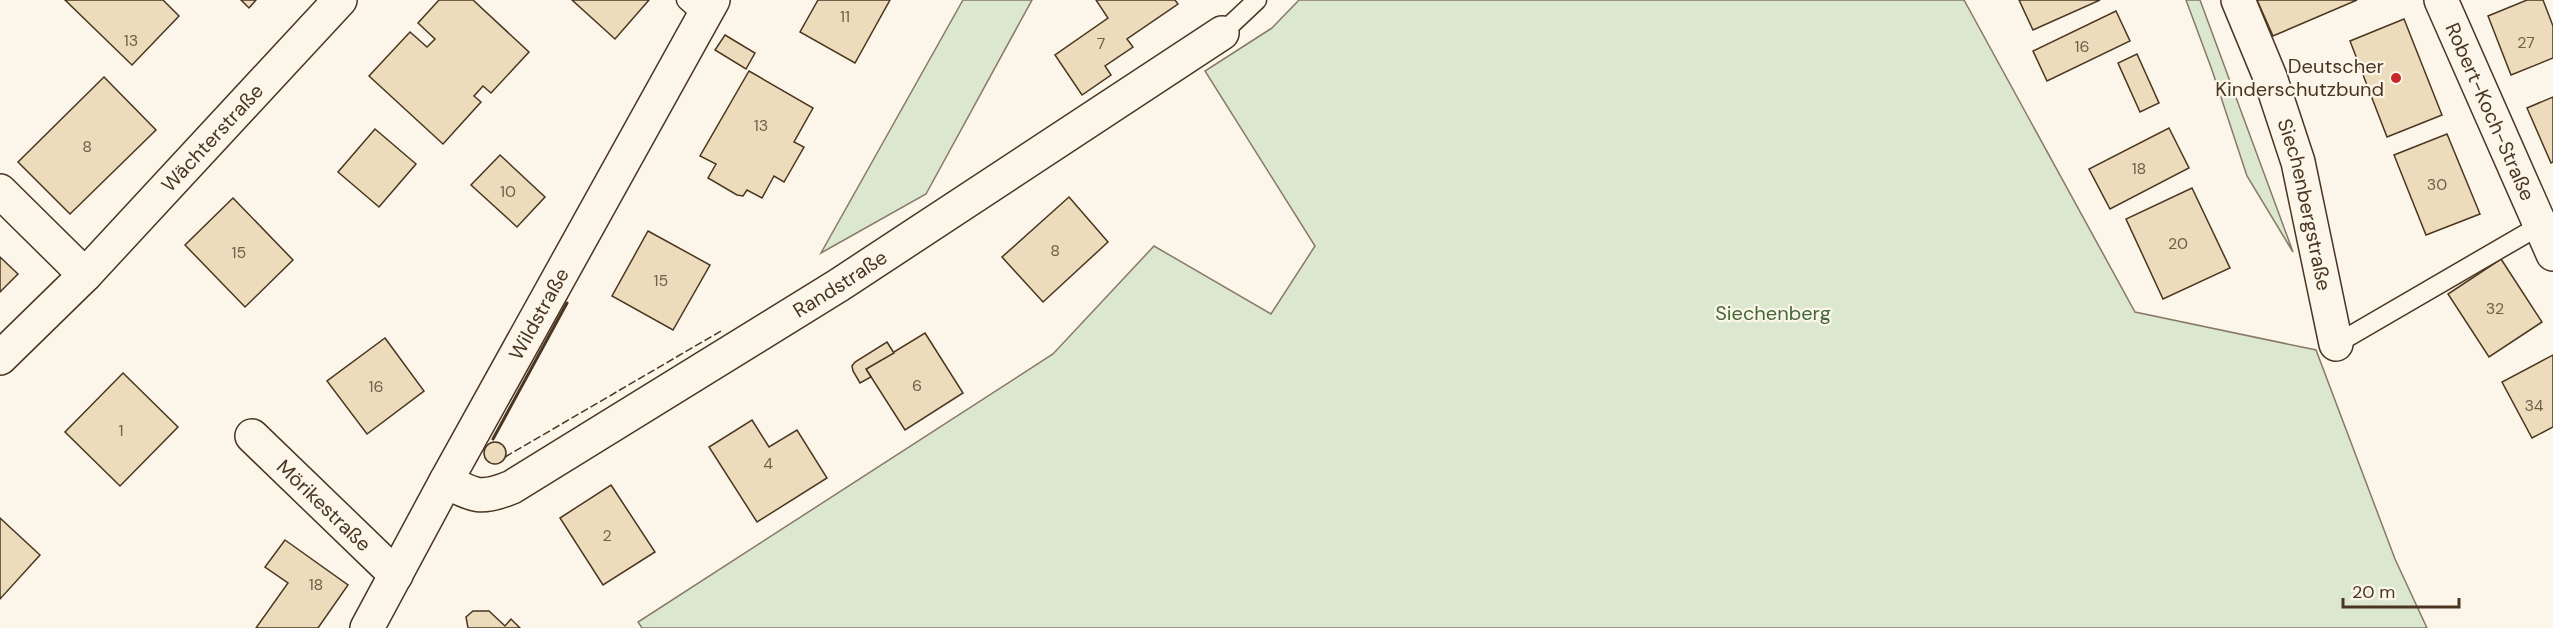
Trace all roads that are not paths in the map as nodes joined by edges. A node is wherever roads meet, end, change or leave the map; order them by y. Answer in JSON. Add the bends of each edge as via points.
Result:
{"nodes":[{"id":1,"x":340,"y":0,"type":"edge"},
{"id":2,"x":1257,"y":0,"type":"edge"},
{"id":3,"x":2238,"y":0,"type":"edge"},
{"id":4,"x":2442,"y":0,"type":"edge"},
{"id":5,"x":701,"y":5,"type":"edge"},
{"id":6,"x":1222,"y":33,"type":"joint"},
{"id":7,"x":0,"y":191,"type":"edge"},
{"id":8,"x":2546,"y":240,"type":"edge"},
{"id":9,"x":85,"y":275,"type":"junction"},
{"id":10,"x":2336,"y":344,"type":"joint"},
{"id":11,"x":0,"y":358,"type":"edge"},
{"id":12,"x":252,"y":436,"type":"dead end"},
{"id":13,"x":446,"y":481,"type":"junction"},
{"id":14,"x":396,"y":575,"type":"junction"},
{"id":15,"x":368,"y":628,"type":"edge"}],
"edges":[{"from":1,"to":9,"type":"street","name":"Wächterstraße"},
{"from":2,"to":6,"type":"lane"},
{"from":3,"to":10,"type":"street","name":"Siechenbergstraße","via":[[2270,77],[2298,162]]},
{"from":4,"to":8,"type":"street","name":"Robert-Koch-Straße"},
{"from":5,"to":13,"type":"street","name":"Wildstraße"},
{"from":6,"to":13,"type":"street","name":"Randstraße","via":[[839,285],[512,487],[491,496],[471,495]]},
{"from":7,"to":9,"type":"street"},
{"from":8,"to":10,"type":"lane"},
{"from":9,"to":11,"type":"street","name":"Wächterstraße"},
{"from":12,"to":14,"type":"street","name":"Mörikestraße"},
{"from":13,"to":14,"type":"street","name":"Wildstraße"},
{"from":14,"to":15,"type":"street","name":"Wildstraße"}]}
